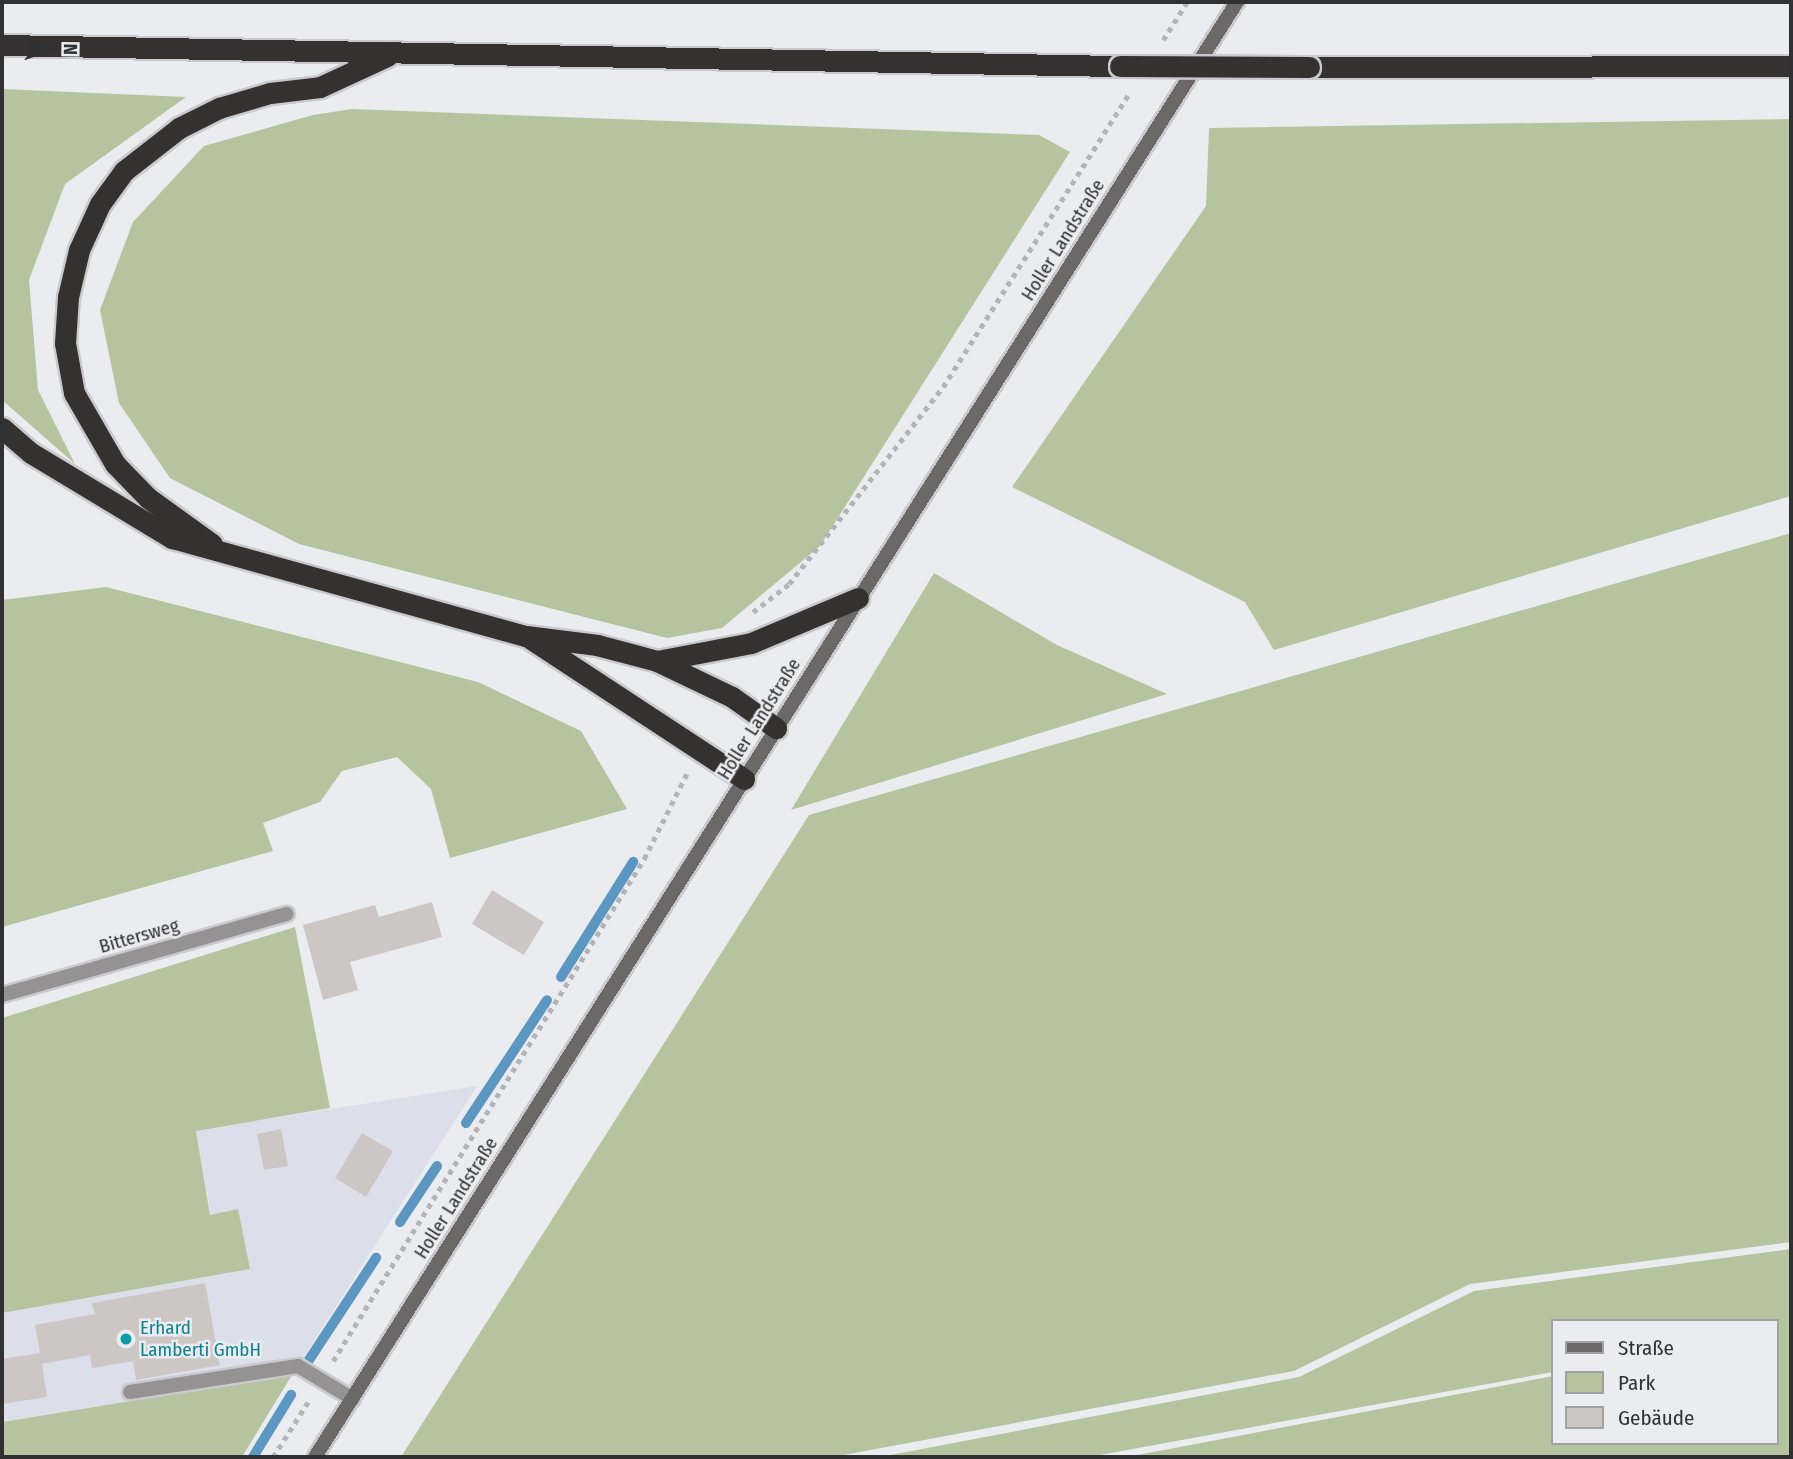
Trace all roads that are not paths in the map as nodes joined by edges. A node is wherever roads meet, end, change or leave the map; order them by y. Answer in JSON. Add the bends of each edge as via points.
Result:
{"nodes":[{"id":1,"x":1237,"y":2,"type":"edge"},
{"id":2,"x":2,"y":45,"type":"edge"},
{"id":3,"x":394,"y":53,"type":"junction"},
{"id":4,"x":1791,"y":66,"type":"edge"},
{"id":5,"x":2,"y":428,"type":"edge"},
{"id":6,"x":225,"y":554,"type":"junction"},
{"id":7,"x":858,"y":598,"type":"junction"},
{"id":8,"x":526,"y":636,"type":"junction"},
{"id":9,"x":657,"y":661,"type":"junction"},
{"id":10,"x":776,"y":728,"type":"junction"},
{"id":11,"x":744,"y":779,"type":"junction"},
{"id":12,"x":287,"y":914,"type":"dead end"},
{"id":13,"x":2,"y":995,"type":"edge"},
{"id":14,"x":130,"y":1392,"type":"dead end"},
{"id":15,"x":353,"y":1399,"type":"junction"},
{"id":16,"x":315,"y":1457,"type":"edge"}],
"edges":[{"from":1,"to":7,"type":"main road","name":"Holler Landstraße"},
{"from":2,"to":3,"type":"highway"},
{"from":3,"to":4,"type":"highway","bridge":true,"via":[[1120,66]]},
{"from":3,"to":6,"type":"highway","via":[[320,87],[270,93],[219,108],[178,128],[124,171],[100,204],[79,250],[68,297],[65,343],[74,393],[115,464],[148,498]]},
{"from":5,"to":6,"type":"highway","via":[[31,453],[123,512],[172,538]]},
{"from":6,"to":8,"type":"highway"},
{"from":7,"to":9,"type":"highway","via":[[751,643]]},
{"from":7,"to":10,"type":"main road","name":"Holler Landstraße"},
{"from":8,"to":9,"type":"highway","via":[[597,645]]},
{"from":8,"to":11,"type":"highway"},
{"from":9,"to":10,"type":"highway","via":[[732,697]]},
{"from":10,"to":11,"type":"main road","name":"Holler Landstraße"},
{"from":11,"to":15,"type":"main road","name":"Holler Landstraße"},
{"from":12,"to":13,"type":"street","name":"Bittersweg"},
{"from":14,"to":15,"type":"street","via":[[298,1366]]},
{"from":15,"to":16,"type":"main road","name":"Holler Landstraße"}]}
